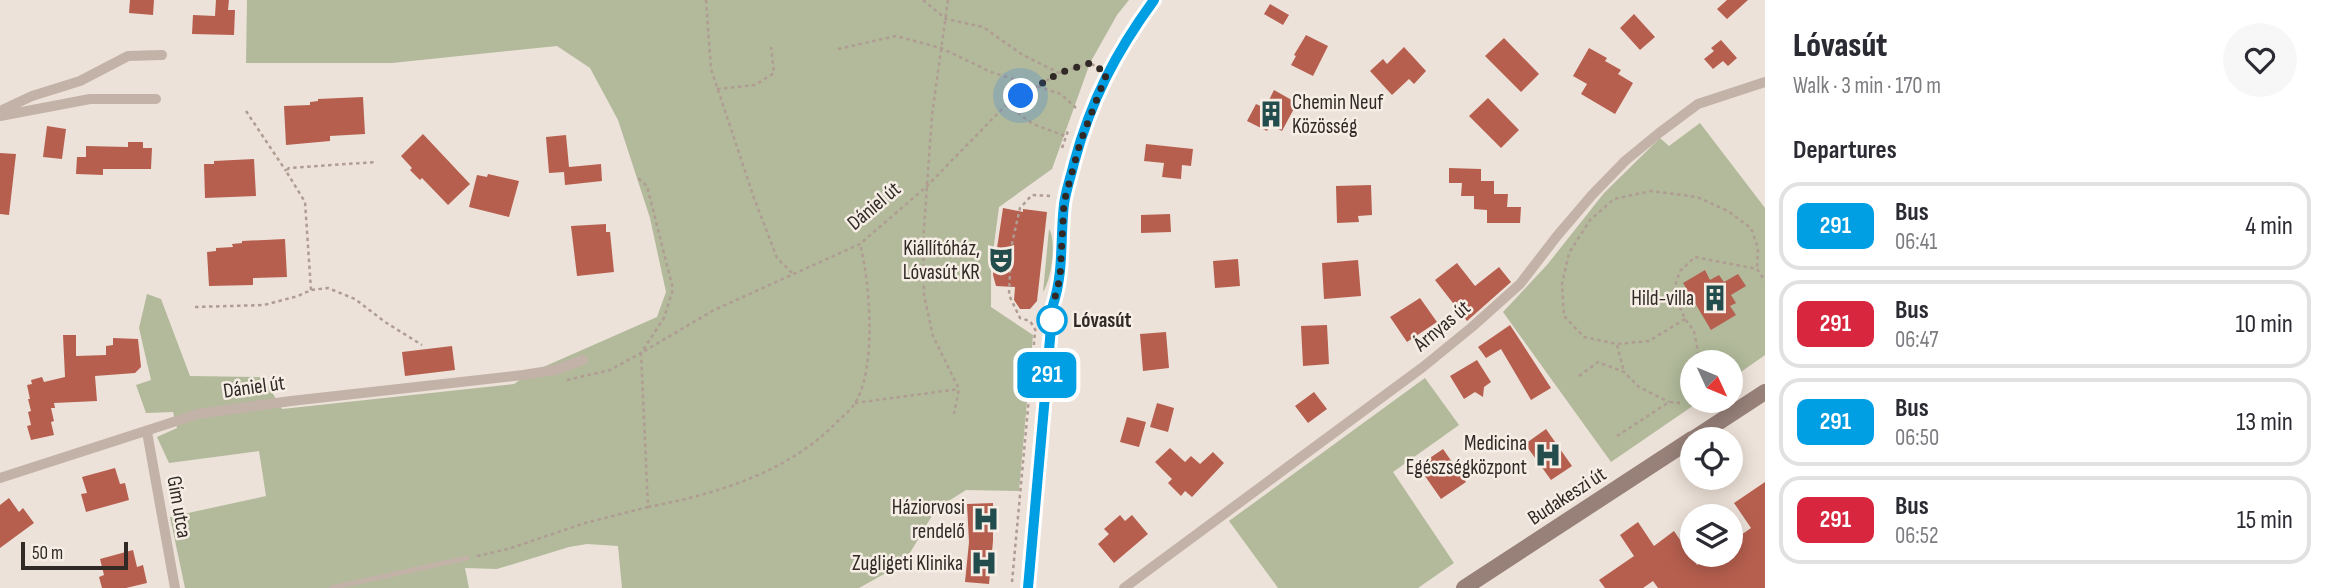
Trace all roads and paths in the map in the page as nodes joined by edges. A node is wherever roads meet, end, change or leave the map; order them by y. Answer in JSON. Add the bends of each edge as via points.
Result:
{"nodes":[{"id":1,"x":706,"y":0,"type":"edge"},
{"id":2,"x":923,"y":0,"type":"edge"},
{"id":3,"x":948,"y":0,"type":"edge"},
{"id":4,"x":1154,"y":0,"type":"edge"},
{"id":5,"x":946,"y":19,"type":"junction"},
{"id":6,"x":771,"y":47,"type":"dead end"},
{"id":7,"x":941,"y":48,"type":"junction"},
{"id":8,"x":838,"y":49,"type":"dead end"},
{"id":9,"x":162,"y":55,"type":"dead end"},
{"id":10,"x":1059,"y":73,"type":"junction"},
{"id":11,"x":1107,"y":73,"type":"junction"},
{"id":12,"x":1765,"y":82,"type":"edge"},
{"id":13,"x":1035,"y":87,"type":"junction"},
{"id":14,"x":717,"y":89,"type":"junction"},
{"id":15,"x":156,"y":99,"type":"dead end"},
{"id":16,"x":1006,"y":105,"type":"junction"},
{"id":17,"x":1079,"y":110,"type":"dead end"},
{"id":18,"x":246,"y":111,"type":"dead end"},
{"id":19,"x":0,"y":113,"type":"edge"},
{"id":20,"x":1065,"y":136,"type":"dead end"},
{"id":21,"x":376,"y":162,"type":"dead end"},
{"id":22,"x":286,"y":172,"type":"junction"},
{"id":23,"x":638,"y":178,"type":"dead end"},
{"id":24,"x":926,"y":187,"type":"junction"},
{"id":25,"x":1053,"y":197,"type":"dead end"},
{"id":26,"x":860,"y":244,"type":"junction"},
{"id":27,"x":1757,"y":268,"type":"junction"},
{"id":28,"x":794,"y":275,"type":"junction"},
{"id":29,"x":1765,"y":281,"type":"edge"},
{"id":30,"x":311,"y":290,"type":"junction"},
{"id":31,"x":195,"y":307,"type":"dead end"},
{"id":32,"x":1685,"y":319,"type":"junction"},
{"id":33,"x":1036,"y":331,"type":"dead end"},
{"id":34,"x":1617,"y":344,"type":"junction"},
{"id":35,"x":422,"y":345,"type":"dead end"},
{"id":36,"x":1698,"y":350,"type":"edge"},
{"id":37,"x":641,"y":353,"type":"junction"},
{"id":38,"x":583,"y":360,"type":"dead end"},
{"id":39,"x":1624,"y":372,"type":"junction"},
{"id":40,"x":1579,"y":376,"type":"dead end"},
{"id":41,"x":558,"y":382,"type":"dead end"},
{"id":42,"x":959,"y":389,"type":"junction"},
{"id":43,"x":1765,"y":392,"type":"edge"},
{"id":44,"x":1669,"y":402,"type":"junction"},
{"id":45,"x":855,"y":403,"type":"junction"},
{"id":46,"x":1680,"y":403,"type":"dead end"},
{"id":47,"x":954,"y":414,"type":"dead end"},
{"id":48,"x":1711,"y":427,"type":"edge"},
{"id":49,"x":146,"y":432,"type":"junction"},
{"id":50,"x":1617,"y":436,"type":"dead end"},
{"id":51,"x":1680,"y":447,"type":"edge"},
{"id":52,"x":0,"y":478,"type":"edge"},
{"id":53,"x":648,"y":507,"type":"junction"},
{"id":54,"x":467,"y":558,"type":"joint"},
{"id":55,"x":175,"y":588,"type":"edge"},
{"id":56,"x":331,"y":588,"type":"edge"},
{"id":57,"x":1028,"y":588,"type":"edge"},
{"id":58,"x":1124,"y":588,"type":"edge"},
{"id":59,"x":1464,"y":588,"type":"edge"}],
"edges":[{"from":1,"to":14,"type":"path","via":[[711,69]]},
{"from":2,"to":5,"type":"path"},
{"from":3,"to":5,"type":"path"},
{"from":4,"to":11,"type":"street"},
{"from":5,"to":7,"type":"path"},
{"from":5,"to":10,"type":"path","via":[[983,27]]},
{"from":6,"to":14,"type":"path","via":[[774,74],[755,85]]},
{"from":7,"to":8,"type":"path","via":[[896,36]]},
{"from":7,"to":13,"type":"path"},
{"from":7,"to":24,"type":"path"},
{"from":9,"to":19,"type":"street","via":[[128,56]]},
{"from":10,"to":11,"type":"path","name":"Dániel út","via":[[1090,63]]},
{"from":10,"to":13,"type":"path","name":"Dániel út"},
{"from":11,"to":57,"type":"street","via":[[1064,202]]},
{"from":12,"to":58,"type":"street","name":"Árnyas út","via":[[1698,104],[1659,132],[1592,195],[1520,284],[1472,327]]},
{"from":13,"to":16,"type":"path","name":"Dániel út"},
{"from":13,"to":17,"type":"path","via":[[1061,94]]},
{"from":14,"to":28,"type":"path","via":[[777,258]]},
{"from":15,"to":19,"type":"street","via":[[90,99]]},
{"from":16,"to":20,"type":"path","via":[[1032,124]]},
{"from":16,"to":24,"type":"path","name":"Dániel út"},
{"from":18,"to":22,"type":"path"},
{"from":21,"to":22,"type":"path"},
{"from":22,"to":30,"type":"path","via":[[305,202]]},
{"from":23,"to":37,"type":"path","name":"Dániel út","via":[[647,186],[673,289],[664,318]]},
{"from":24,"to":26,"type":"path","name":"Dániel út"},
{"from":24,"to":42,"type":"path","via":[[924,295],[933,336]]},
{"from":25,"to":33,"type":"path","via":[[1032,195],[1020,208],[1011,248],[1009,295],[1020,318],[1030,321]]},
{"from":26,"to":28,"type":"path","name":"Dániel út"},
{"from":26,"to":45,"type":"path","via":[[867,271],[867,376]]},
{"from":27,"to":29,"type":"path"},
{"from":27,"to":32,"type":"path","via":[[1695,257],[1680,271],[1673,292]]},
{"from":27,"to":34,"type":"path","via":[[1758,248],[1751,228],[1728,211],[1697,197],[1651,191],[1614,199],[1590,220],[1569,253],[1562,284],[1564,316],[1584,337]]},
{"from":28,"to":37,"type":"path","name":"Dániel út","via":[[714,310]]},
{"from":30,"to":31,"type":"path","via":[[264,305]]},
{"from":30,"to":35,"type":"path","via":[[328,288],[348,295]]},
{"from":32,"to":34,"type":"path","via":[[1649,341]]},
{"from":32,"to":36,"type":"path","via":[[1694,331]]},
{"from":34,"to":39,"type":"path"},
{"from":37,"to":41,"type":"path","name":"Dániel út","via":[[610,370]]},
{"from":37,"to":53,"type":"path"},
{"from":38,"to":49,"type":"street","name":"Dániel út","via":[[523,376],[198,414]]},
{"from":39,"to":40,"type":"path","via":[[1598,362]]},
{"from":39,"to":44,"type":"path","via":[[1639,387]]},
{"from":42,"to":45,"type":"path"},
{"from":42,"to":47,"type":"path"},
{"from":43,"to":48,"type":"main road","name":"Budakeszi út"},
{"from":44,"to":46,"type":"path"},
{"from":44,"to":50,"type":"path"},
{"from":45,"to":53,"type":"path","via":[[825,435],[749,481]]},
{"from":49,"to":52,"type":"street","name":"Dániel út"},
{"from":49,"to":55,"type":"street","name":"Gím utca"},
{"from":51,"to":59,"type":"main road","name":"Budakeszi út"},
{"from":53,"to":54,"type":"path"},
{"from":54,"to":56,"type":"lane"}]}
